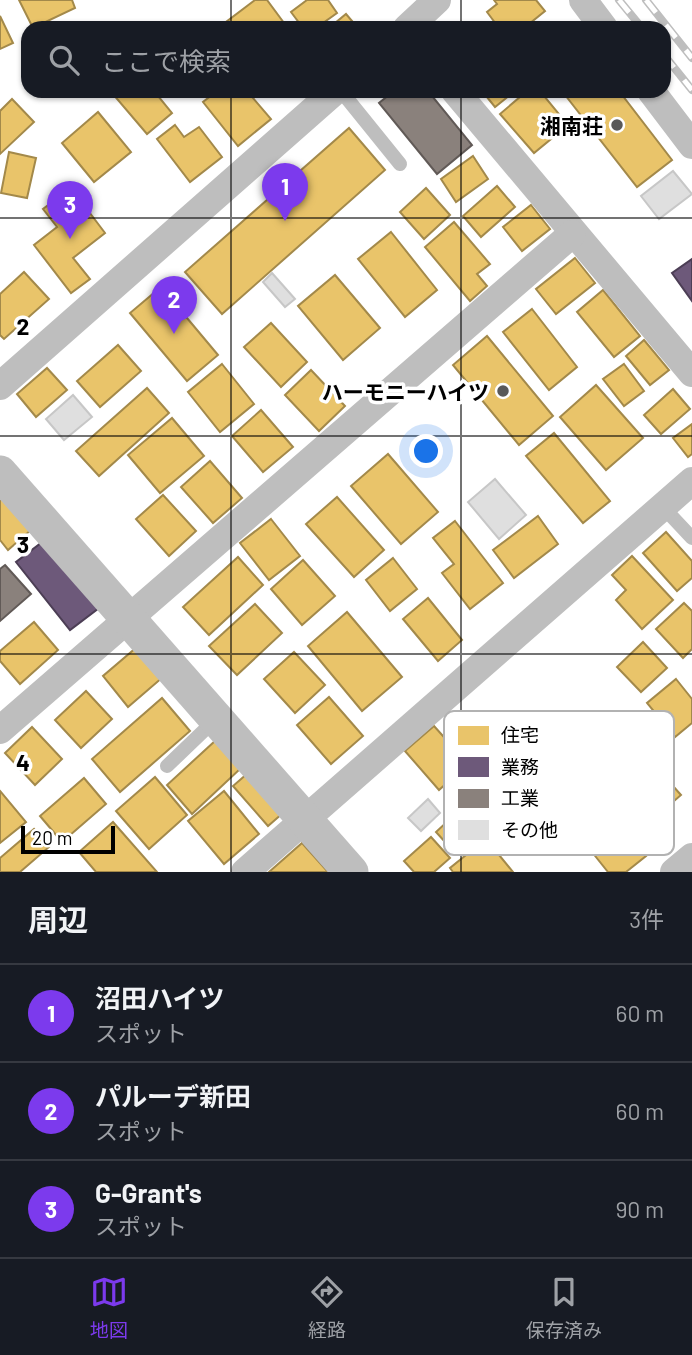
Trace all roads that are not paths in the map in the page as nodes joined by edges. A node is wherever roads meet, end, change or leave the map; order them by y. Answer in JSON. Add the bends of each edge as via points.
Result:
{"nodes":[{"id":1,"x":437,"y":0,"type":"edge"},
{"id":2,"x":583,"y":0,"type":"edge"},
{"id":3,"x":414,"y":21,"type":"edge"},
{"id":4,"x":599,"y":21,"type":"edge"},
{"id":5,"x":327,"y":98,"type":"edge"},
{"id":6,"x":347,"y":98,"type":"edge"},
{"id":7,"x":461,"y":98,"type":"edge"},
{"id":8,"x":656,"y":98,"type":"edge"},
{"id":9,"x":692,"y":145,"type":"edge"},
{"id":10,"x":400,"y":164,"type":"dead end"},
{"id":11,"x":572,"y":234,"type":"junction"},
{"id":12,"x":692,"y":373,"type":"edge"},
{"id":13,"x":0,"y":386,"type":"edge"},
{"id":14,"x":0,"y":473,"type":"edge"},
{"id":15,"x":692,"y":481,"type":"edge"},
{"id":16,"x":662,"y":506,"type":"junction"},
{"id":17,"x":692,"y":538,"type":"edge"},
{"id":18,"x":128,"y":618,"type":"junction"},
{"id":19,"x":216,"y":718,"type":"junction"},
{"id":20,"x":0,"y":730,"type":"edge"},
{"id":21,"x":167,"y":766,"type":"dead end"},
{"id":22,"x":305,"y":820,"type":"junction"},
{"id":23,"x":692,"y":857,"type":"edge"},
{"id":24,"x":245,"y":872,"type":"edge"},
{"id":25,"x":351,"y":872,"type":"edge"},
{"id":26,"x":674,"y":872,"type":"edge"}],
"edges":[{"from":1,"to":3,"type":"street"},
{"from":2,"to":4,"type":"street"},
{"from":5,"to":13,"type":"street"},
{"from":6,"to":10,"type":"lane"},
{"from":7,"to":11,"type":"street"},
{"from":8,"to":9,"type":"street"},
{"from":11,"to":12,"type":"street"},
{"from":11,"to":18,"type":"street"},
{"from":14,"to":18,"type":"street"},
{"from":15,"to":16,"type":"street"},
{"from":16,"to":17,"type":"lane"},
{"from":16,"to":22,"type":"street"},
{"from":18,"to":19,"type":"street"},
{"from":18,"to":20,"type":"street"},
{"from":19,"to":21,"type":"lane"},
{"from":19,"to":22,"type":"street"},
{"from":22,"to":24,"type":"street"},
{"from":22,"to":25,"type":"street"},
{"from":23,"to":26,"type":"street"}]}
